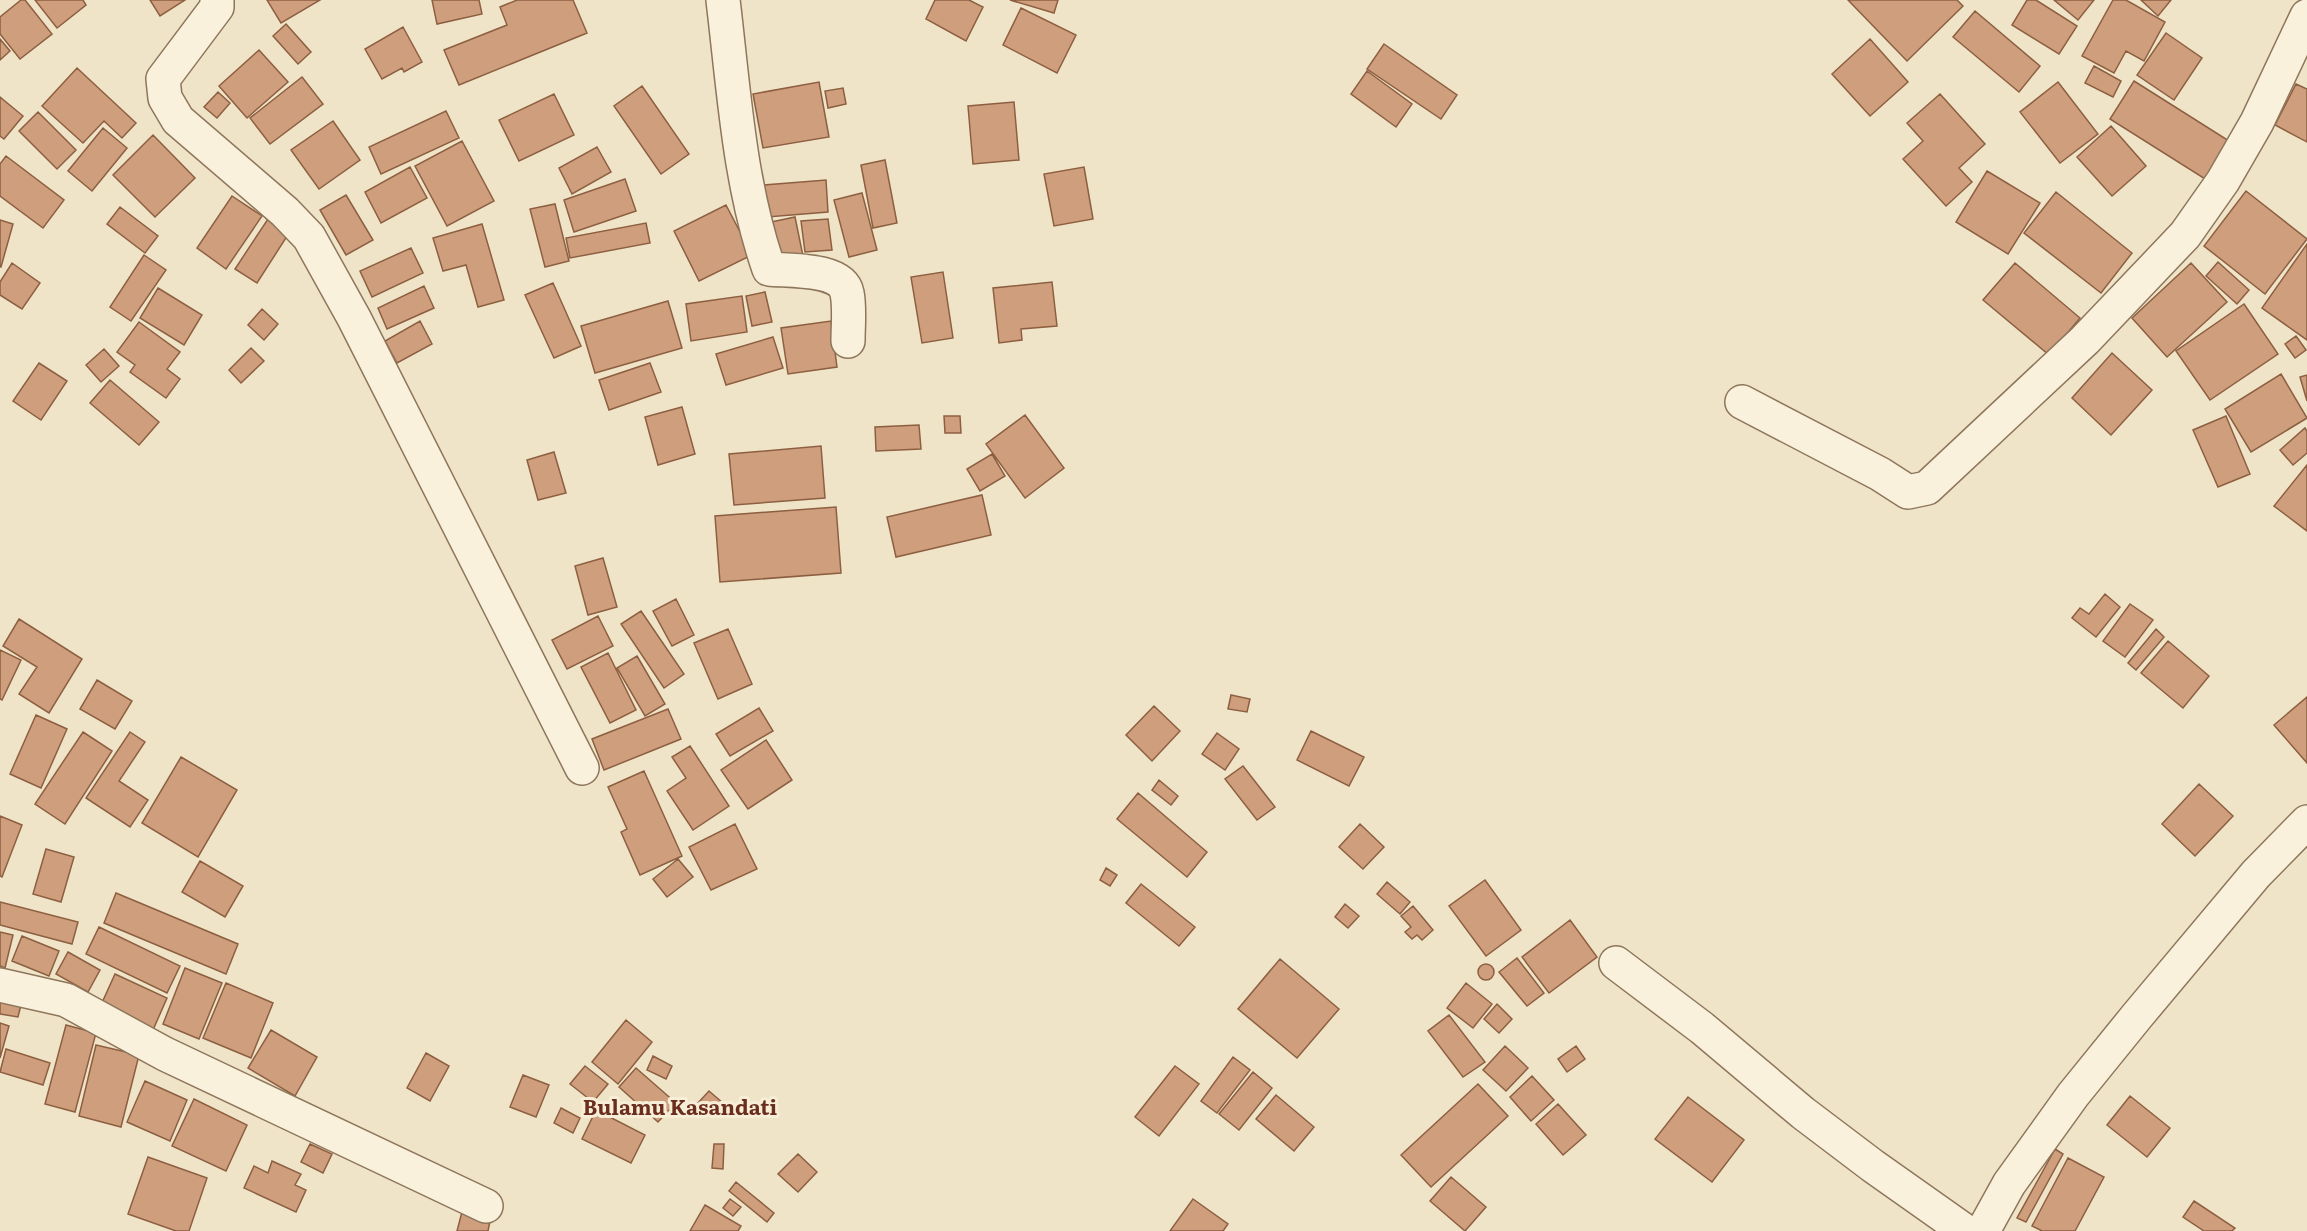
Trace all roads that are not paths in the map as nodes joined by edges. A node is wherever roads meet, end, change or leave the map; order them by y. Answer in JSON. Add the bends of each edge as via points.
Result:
{"nodes":[{"id":1,"x":217,"y":0,"type":"edge"},
{"id":2,"x":723,"y":0,"type":"edge"},
{"id":3,"x":2307,"y":16,"type":"edge"},
{"id":4,"x":848,"y":340,"type":"dead end"},
{"id":5,"x":1742,"y":402,"type":"dead end"},
{"id":6,"x":582,"y":768,"type":"dead end"},
{"id":7,"x":2307,"y":822,"type":"edge"},
{"id":8,"x":1616,"y":963,"type":"dead end"},
{"id":9,"x":0,"y":985,"type":"edge"},
{"id":10,"x":486,"y":1206,"type":"dead end"},
{"id":11,"x":1965,"y":1231,"type":"edge"},
{"id":12,"x":1983,"y":1231,"type":"edge"}],
"edges":[{"from":1,"to":6,"type":"street","via":[[216,7],[163,79],[165,98],[178,120],[309,237]]},
{"from":2,"to":4,"type":"street","via":[[742,164],[754,221],[770,269],[824,273],[838,280],[847,291]]},
{"from":3,"to":5,"type":"street","via":[[2252,132],[2185,235],[2085,340],[1927,488],[1908,492]]},
{"from":7,"to":12,"type":"street","via":[[2256,874],[2073,1095],[2009,1184]]},
{"from":8,"to":11,"type":"street","via":[[1702,1028],[1803,1113]]},
{"from":9,"to":10,"type":"street","via":[[66,1000],[165,1054]]}]}
